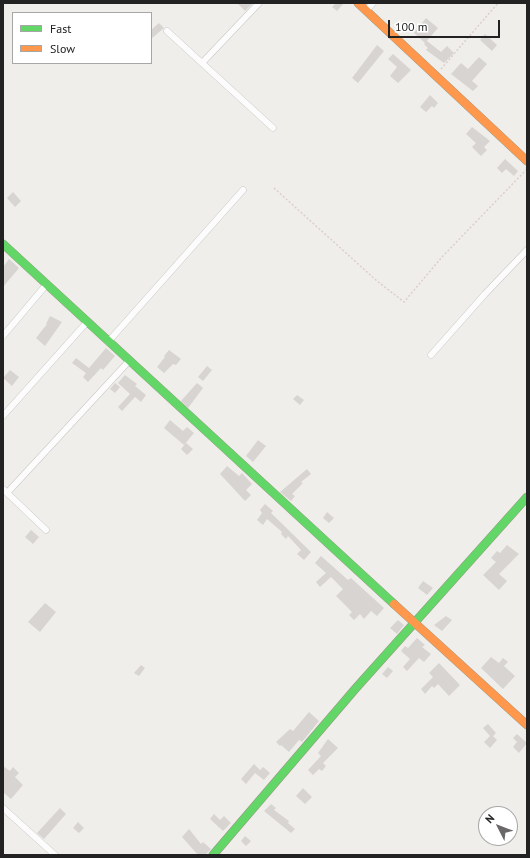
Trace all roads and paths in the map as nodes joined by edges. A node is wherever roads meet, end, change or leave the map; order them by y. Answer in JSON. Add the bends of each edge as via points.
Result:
{"nodes":[{"id":1,"x":259,"y":3,"type":"edge"},
{"id":2,"x":358,"y":3,"type":"edge"},
{"id":3,"x":373,"y":3,"type":"edge"},
{"id":4,"x":498,"y":3,"type":"edge"},
{"id":5,"x":366,"y":11,"type":"junction"},
{"id":6,"x":166,"y":31,"type":"dead end"},
{"id":7,"x":202,"y":63,"type":"junction"},
{"id":8,"x":435,"y":75,"type":"junction"},
{"id":9,"x":273,"y":128,"type":"dead end"},
{"id":10,"x":527,"y":161,"type":"edge"},
{"id":11,"x":527,"y":168,"type":"edge"},
{"id":12,"x":274,"y":188,"type":"dead end"},
{"id":13,"x":243,"y":190,"type":"dead end"},
{"id":14,"x":3,"y":244,"type":"edge"},
{"id":15,"x":527,"y":250,"type":"edge"},
{"id":16,"x":46,"y":284,"type":"junction"},
{"id":17,"x":87,"y":322,"type":"junction"},
{"id":18,"x":3,"y":336,"type":"edge"},
{"id":19,"x":108,"y":342,"type":"junction"},
{"id":20,"x":431,"y":355,"type":"dead end"},
{"id":21,"x":129,"y":361,"type":"junction"},
{"id":22,"x":3,"y":416,"type":"edge"},
{"id":23,"x":5,"y":491,"type":"edge"},
{"id":24,"x":527,"y":497,"type":"edge"},
{"id":25,"x":46,"y":530,"type":"dead end"},
{"id":26,"x":415,"y":624,"type":"junction"},
{"id":27,"x":527,"y":725,"type":"edge"},
{"id":28,"x":3,"y":808,"type":"edge"},
{"id":29,"x":55,"y":855,"type":"edge"},
{"id":30,"x":213,"y":855,"type":"edge"}],
"edges":[{"from":1,"to":7,"type":"street"},
{"from":2,"to":5,"type":"street"},
{"from":3,"to":5,"type":"street"},
{"from":4,"to":8,"type":"path"},
{"from":5,"to":8,"type":"street"},
{"from":6,"to":7,"type":"street"},
{"from":7,"to":9,"type":"street"},
{"from":8,"to":10,"type":"street"},
{"from":11,"to":12,"type":"path","via":[[447,251],[404,302],[377,281]]},
{"from":13,"to":19,"type":"street"},
{"from":14,"to":16,"type":"street"},
{"from":15,"to":20,"type":"street"},
{"from":16,"to":17,"type":"street"},
{"from":16,"to":18,"type":"street"},
{"from":17,"to":19,"type":"street"},
{"from":17,"to":22,"type":"street"},
{"from":19,"to":21,"type":"street"},
{"from":21,"to":23,"type":"street"},
{"from":21,"to":26,"type":"street"},
{"from":23,"to":25,"type":"street"},
{"from":24,"to":26,"type":"street"},
{"from":26,"to":27,"type":"street"},
{"from":26,"to":30,"type":"street","via":[[356,688]]},
{"from":28,"to":29,"type":"street"}]}
